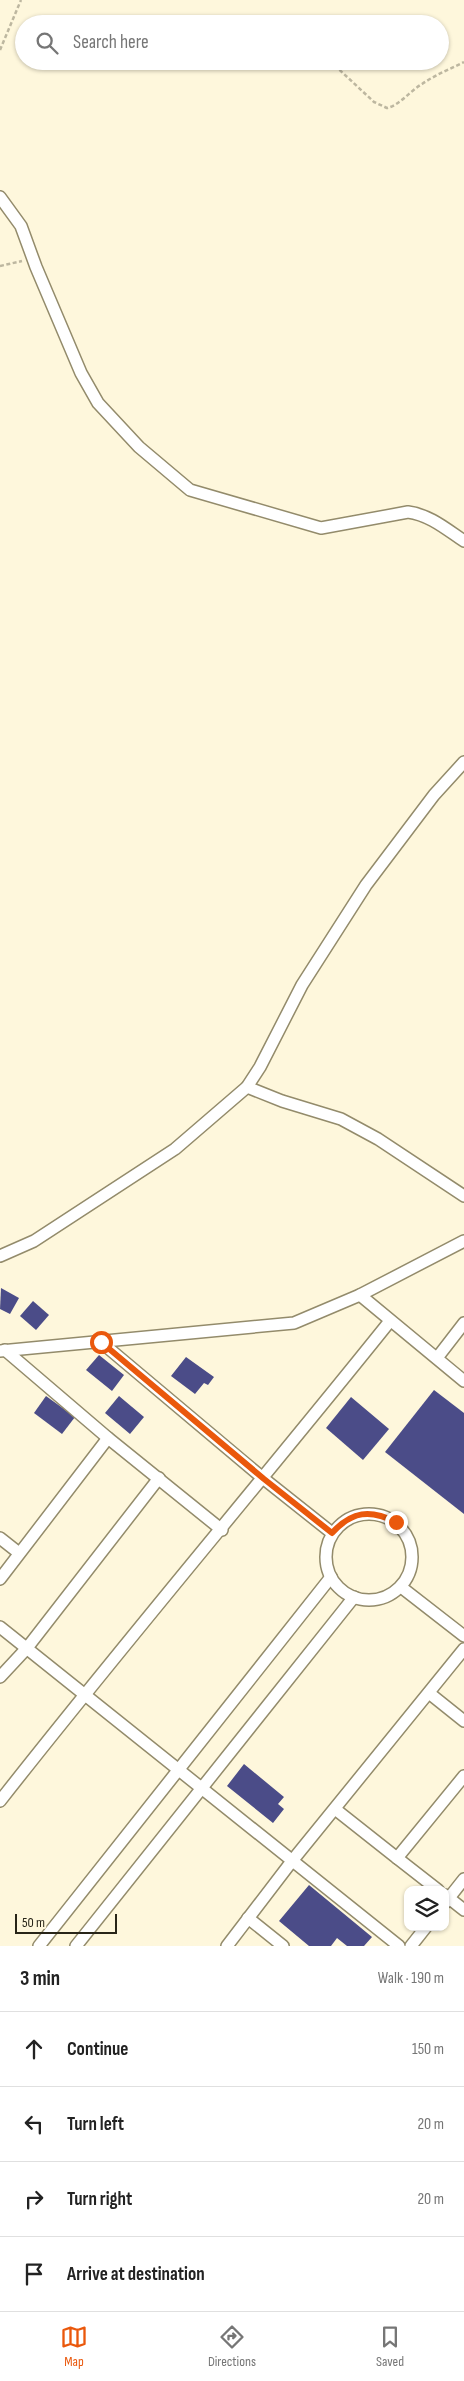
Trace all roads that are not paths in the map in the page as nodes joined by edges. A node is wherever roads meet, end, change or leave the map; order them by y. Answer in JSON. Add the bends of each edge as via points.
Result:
{"nodes":[{"id":1,"x":0,"y":197,"type":"edge"},
{"id":2,"x":464,"y":541,"type":"edge"},
{"id":3,"x":464,"y":762,"type":"edge"},
{"id":4,"x":247,"y":1087,"type":"junction"},
{"id":5,"x":464,"y":1196,"type":"edge"},
{"id":6,"x":464,"y":1241,"type":"edge"},
{"id":7,"x":0,"y":1256,"type":"edge"},
{"id":8,"x":360,"y":1295,"type":"junction"},
{"id":9,"x":390,"y":1321,"type":"junction"},
{"id":10,"x":464,"y":1323,"type":"edge"},
{"id":11,"x":101,"y":1342,"type":"junction"},
{"id":12,"x":2,"y":1350,"type":"edge"},
{"id":13,"x":437,"y":1358,"type":"junction"},
{"id":14,"x":464,"y":1380,"type":"edge"},
{"id":15,"x":108,"y":1438,"type":"junction"},
{"id":16,"x":159,"y":1478,"type":"junction"},
{"id":17,"x":264,"y":1479,"type":"junction"},
{"id":18,"x":222,"y":1530,"type":"junction"},
{"id":19,"x":332,"y":1533,"type":"junction"},
{"id":20,"x":0,"y":1538,"type":"edge"},
{"id":21,"x":19,"y":1553,"type":"junction"},
{"id":22,"x":331,"y":1577,"type":"junction"},
{"id":23,"x":0,"y":1579,"type":"edge"},
{"id":24,"x":402,"y":1587,"type":"junction"},
{"id":25,"x":354,"y":1598,"type":"junction"},
{"id":26,"x":0,"y":1627,"type":"edge"},
{"id":27,"x":464,"y":1636,"type":"edge"},
{"id":28,"x":27,"y":1648,"type":"junction"},
{"id":29,"x":464,"y":1649,"type":"edge"},
{"id":30,"x":0,"y":1678,"type":"edge"},
{"id":31,"x":85,"y":1693,"type":"junction"},
{"id":32,"x":429,"y":1693,"type":"junction"},
{"id":33,"x":464,"y":1721,"type":"edge"},
{"id":34,"x":178,"y":1770,"type":"junction"},
{"id":35,"x":464,"y":1776,"type":"edge"},
{"id":36,"x":204,"y":1789,"type":"junction"},
{"id":37,"x":0,"y":1801,"type":"edge"},
{"id":38,"x":335,"y":1809,"type":"junction"},
{"id":39,"x":397,"y":1858,"type":"junction"},
{"id":40,"x":292,"y":1861,"type":"junction"},
{"id":41,"x":464,"y":1879,"type":"edge"},
{"id":42,"x":433,"y":1886,"type":"edge"},
{"id":43,"x":449,"y":1896,"type":"edge"},
{"id":44,"x":449,"y":1901,"type":"edge"},
{"id":45,"x":464,"y":1910,"type":"edge"},
{"id":46,"x":248,"y":1918,"type":"junction"},
{"id":47,"x":423,"y":1931,"type":"edge"},
{"id":48,"x":39,"y":1946,"type":"edge"},
{"id":49,"x":76,"y":1946,"type":"edge"},
{"id":50,"x":227,"y":1946,"type":"edge"},
{"id":51,"x":283,"y":1946,"type":"edge"},
{"id":52,"x":399,"y":1946,"type":"edge"},
{"id":53,"x":411,"y":1946,"type":"edge"}],
"edges":[{"from":1,"to":2,"type":"street","via":[[21,226],[81,374],[98,403],[139,447],[190,490],[321,528],[408,512],[419,513]]},
{"from":3,"to":4,"type":"street","via":[[434,795],[366,885],[302,985]]},
{"from":4,"to":5,"type":"street","via":[[341,1119],[378,1139]]},
{"from":4,"to":7,"type":"street","via":[[175,1150],[34,1241]]},
{"from":6,"to":8,"type":"street"},
{"from":8,"to":9,"type":"street"},
{"from":8,"to":11,"type":"street","via":[[294,1323]]},
{"from":9,"to":13,"type":"street"},
{"from":9,"to":17,"type":"street"},
{"from":10,"to":13,"type":"street"},
{"from":11,"to":12,"type":"street"},
{"from":11,"to":17,"type":"street"},
{"from":12,"to":15,"type":"street"},
{"from":13,"to":14,"type":"street"},
{"from":15,"to":16,"type":"street"},
{"from":15,"to":21,"type":"street"},
{"from":16,"to":18,"type":"street"},
{"from":16,"to":28,"type":"street"},
{"from":17,"to":18,"type":"street"},
{"from":17,"to":19,"type":"street"},
{"from":18,"to":31,"type":"street"},
{"from":19,"to":22,"type":"street","via":[[326,1563]]},
{"from":19,"to":24,"type":"street","via":[[352,1517],[366,1513],[382,1515],[396,1522],[411,1543],[413,1558],[410,1573]]},
{"from":20,"to":21,"type":"street"},
{"from":21,"to":23,"type":"street"},
{"from":22,"to":25,"type":"street","via":[[341,1590]]},
{"from":22,"to":34,"type":"street"},
{"from":24,"to":25,"type":"street","via":[[385,1597],[371,1600]]},
{"from":24,"to":27,"type":"street"},
{"from":25,"to":36,"type":"street"},
{"from":26,"to":28,"type":"street"},
{"from":28,"to":30,"type":"street"},
{"from":28,"to":31,"type":"street"},
{"from":29,"to":32,"type":"street"},
{"from":31,"to":34,"type":"street"},
{"from":31,"to":37,"type":"street"},
{"from":32,"to":33,"type":"street"},
{"from":32,"to":38,"type":"street"},
{"from":34,"to":36,"type":"street"},
{"from":34,"to":48,"type":"street"},
{"from":35,"to":39,"type":"street"},
{"from":36,"to":40,"type":"street"},
{"from":36,"to":49,"type":"street"},
{"from":38,"to":39,"type":"street"},
{"from":38,"to":40,"type":"street"},
{"from":39,"to":42,"type":"street"},
{"from":40,"to":46,"type":"street"},
{"from":40,"to":52,"type":"street"},
{"from":41,"to":43,"type":"street"},
{"from":44,"to":45,"type":"street"},
{"from":46,"to":50,"type":"street"},
{"from":46,"to":51,"type":"street"},
{"from":47,"to":53,"type":"street"}]}
